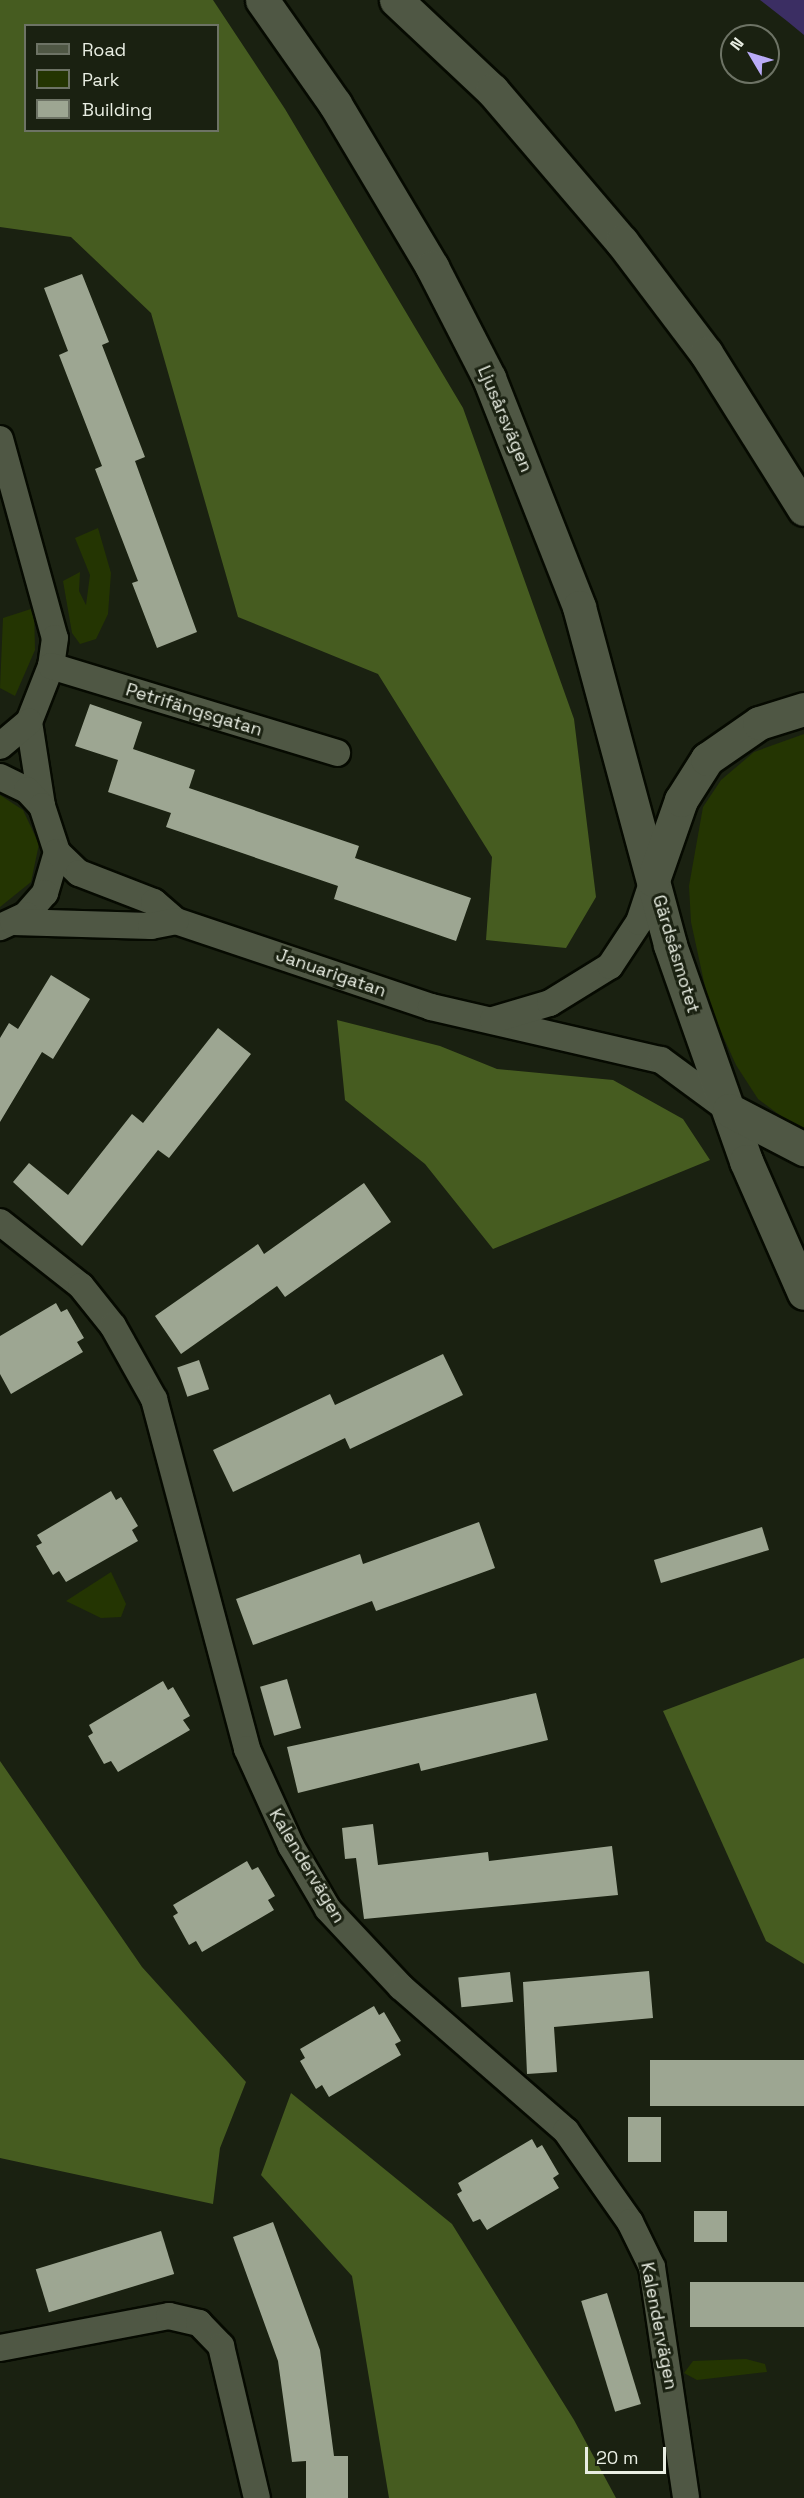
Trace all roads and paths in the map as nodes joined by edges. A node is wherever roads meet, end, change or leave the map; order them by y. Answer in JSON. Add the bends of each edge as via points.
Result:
{"nodes":[{"id":1,"x":262,"y":0,"type":"edge"},
{"id":2,"x":396,"y":0,"type":"edge"},
{"id":3,"x":0,"y":439,"type":"edge"},
{"id":4,"x":804,"y":509,"type":"edge"},
{"id":5,"x":51,"y":666,"type":"junction"},
{"id":6,"x":804,"y":709,"type":"edge"},
{"id":7,"x":29,"y":722,"type":"junction"},
{"id":8,"x":0,"y":746,"type":"edge"},
{"id":9,"x":337,"y":753,"type":"dead end"},
{"id":10,"x":0,"y":777,"type":"edge"},
{"id":11,"x":42,"y":806,"type":"junction"},
{"id":12,"x":57,"y":852,"type":"junction"},
{"id":13,"x":653,"y":880,"type":"junction"},
{"id":14,"x":176,"y":921,"type":"junction"},
{"id":15,"x":7,"y":925,"type":"edge"},
{"id":16,"x":487,"y":1022,"type":"junction"},
{"id":17,"x":729,"y":1110,"type":"junction"},
{"id":18,"x":804,"y":1149,"type":"edge"},
{"id":19,"x":0,"y":1222,"type":"edge"},
{"id":20,"x":804,"y":1293,"type":"edge"},
{"id":21,"x":0,"y":2348,"type":"edge"},
{"id":22,"x":257,"y":2498,"type":"edge"},
{"id":23,"x":686,"y":2498,"type":"edge"}],
"edges":[{"from":1,"to":13,"type":"main road","name":"Ljusårsvägen","via":[[335,104],[432,267],[489,378],[579,607]]},
{"from":2,"to":4,"type":"main road","via":[[492,90],[622,242],[706,353]]},
{"from":3,"to":5,"type":"street","via":[[49,604],[55,638]]},
{"from":5,"to":7,"type":"street"},
{"from":5,"to":9,"type":"street","name":"Petrifängsgatan"},
{"from":6,"to":13,"type":"main road","name":"Gärdsåsmotet","via":[[759,723],[707,759],[681,800]]},
{"from":7,"to":8,"type":"street"},
{"from":7,"to":11,"type":"street"},
{"from":10,"to":11,"type":"street"},
{"from":11,"to":12,"type":"street"},
{"from":12,"to":14,"type":"street","name":"Januarigatan","via":[[79,873],[154,902]]},
{"from":12,"to":15,"type":"street","via":[[45,893]]},
{"from":13,"to":16,"type":"street","via":[[639,922],[610,966],[550,1003]]},
{"from":13,"to":17,"type":"main road","name":"Gärdsåsmotet"},
{"from":14,"to":15,"type":"street","name":"Januarigatan","via":[[151,926]]},
{"from":14,"to":16,"type":"street","name":"Januarigatan"},
{"from":16,"to":17,"type":"street","name":"Januarigatan","via":[[661,1060]]},
{"from":17,"to":18,"type":"main road"},
{"from":17,"to":20,"type":"main road","name":"Gärdsåsmotet"},
{"from":19,"to":23,"type":"street","name":"Kalendervägen","via":[[81,1286],[113,1326],[154,1399],[247,1749],[291,1846],[328,1909],[434,2018],[566,2131],[630,2222],[652,2267]]},
{"from":21,"to":22,"type":"street","via":[[168,2316],[200,2323],[221,2346]]}]}
